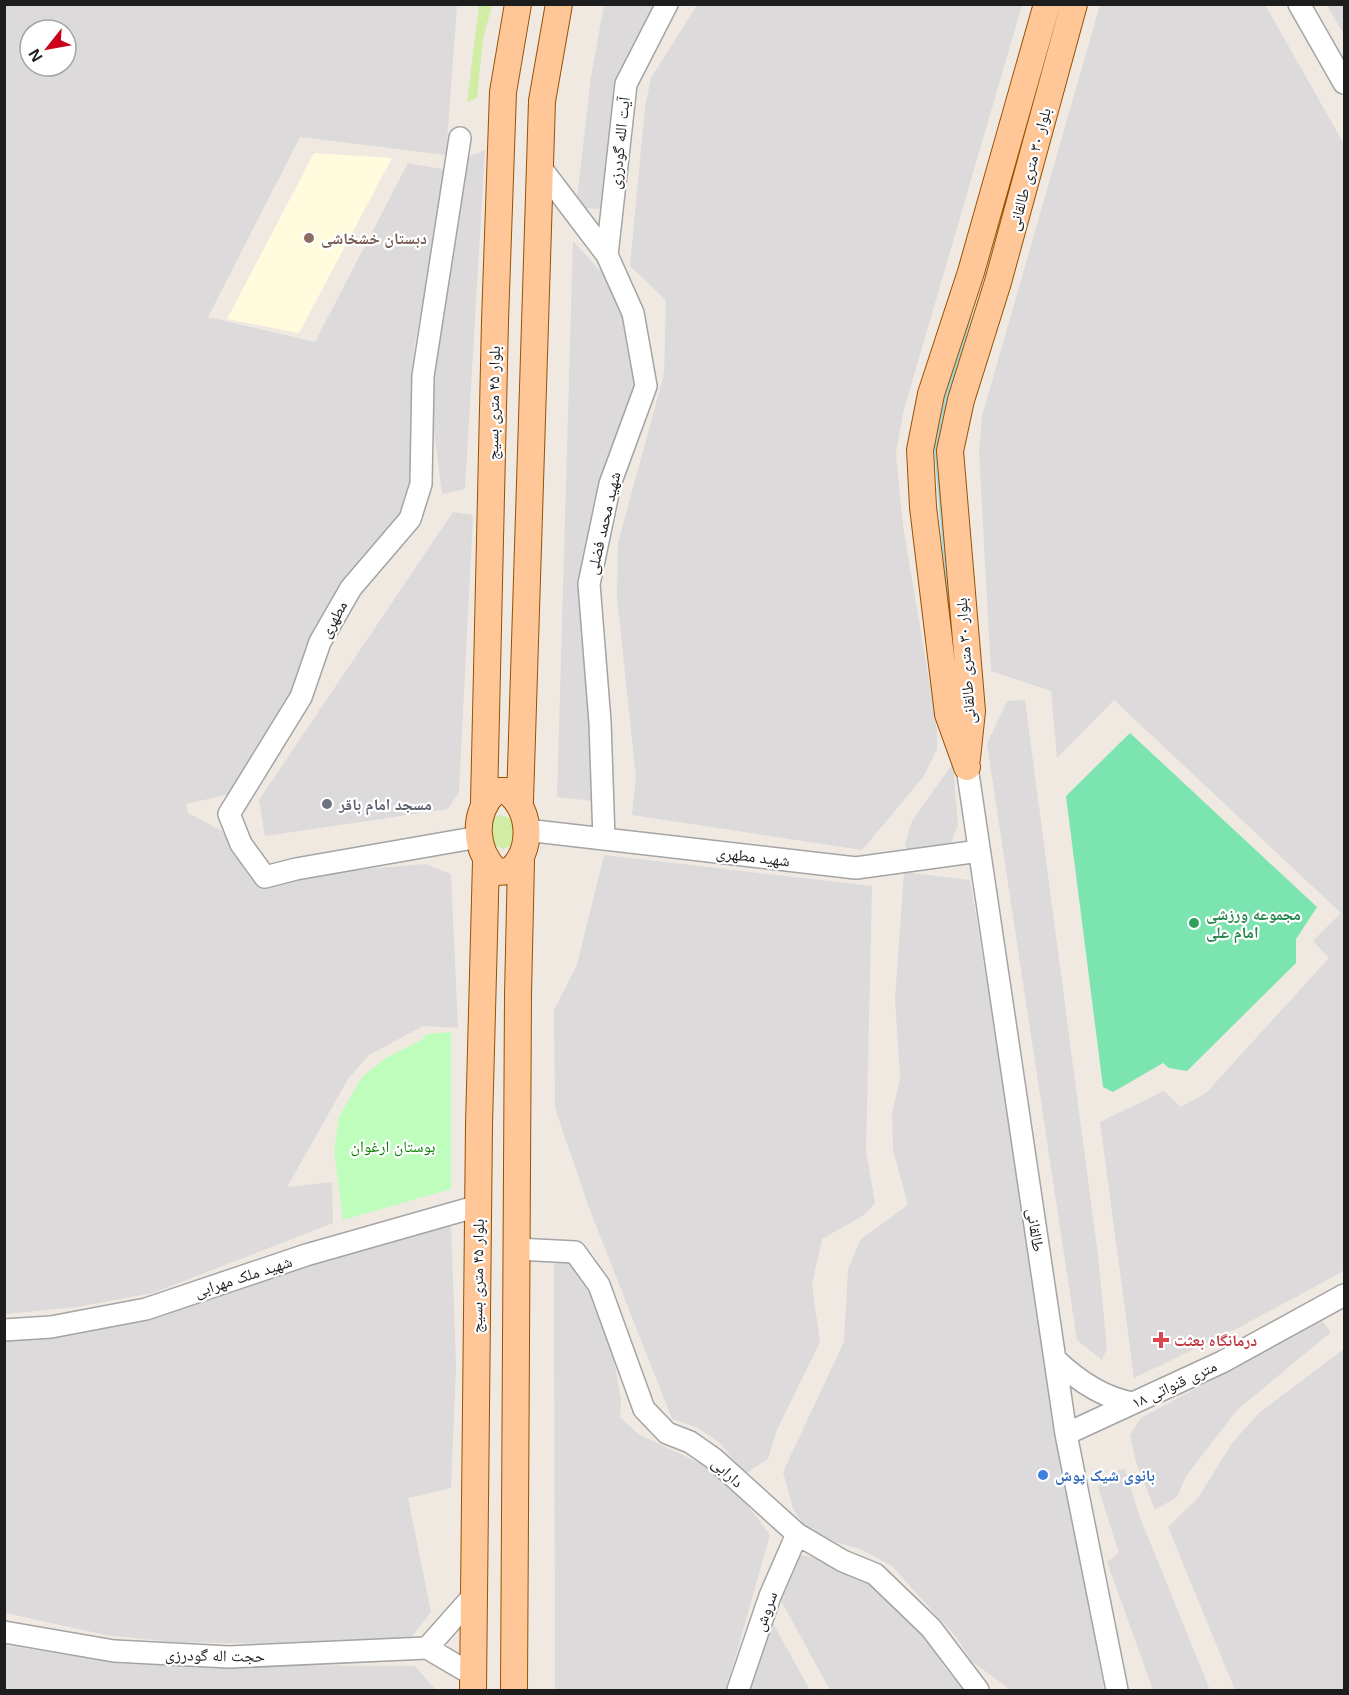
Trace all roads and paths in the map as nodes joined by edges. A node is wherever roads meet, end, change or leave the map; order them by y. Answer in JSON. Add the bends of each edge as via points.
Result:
{"nodes":[{"id":1,"x":518,"y":4,"type":"edge"},
{"id":2,"x":559,"y":4,"type":"edge"},
{"id":3,"x":667,"y":4,"type":"edge"},
{"id":4,"x":1047,"y":4,"type":"edge"},
{"id":5,"x":1074,"y":4,"type":"edge"},
{"id":6,"x":1299,"y":4,"type":"edge"},
{"id":7,"x":1344,"y":83,"type":"edge"},
{"id":8,"x":459,"y":138,"type":"dead end"},
{"id":9,"x":541,"y":168,"type":"junction"},
{"id":10,"x":607,"y":255,"type":"junction"},
{"id":11,"x":967,"y":767,"type":"junction"},
{"id":12,"x":520,"y":801,"type":"junction"},
{"id":13,"x":484,"y":802,"type":"junction"},
{"id":14,"x":526,"y":830,"type":"junction"},
{"id":15,"x":604,"y":839,"type":"junction"},
{"id":16,"x":482,"y":849,"type":"junction"},
{"id":17,"x":979,"y":851,"type":"junction"},
{"id":18,"x":521,"y":861,"type":"junction"},
{"id":19,"x":478,"y":1206,"type":"junction"},
{"id":20,"x":518,"y":1249,"type":"junction"},
{"id":21,"x":1344,"y":1295,"type":"edge"},
{"id":22,"x":4,"y":1330,"type":"edge"},
{"id":23,"x":1055,"y":1359,"type":"junction"},
{"id":24,"x":1133,"y":1403,"type":"junction"},
{"id":25,"x":1066,"y":1434,"type":"junction"},
{"id":26,"x":796,"y":1534,"type":"junction"},
{"id":27,"x":474,"y":1595,"type":"junction"},
{"id":28,"x":4,"y":1632,"type":"edge"},
{"id":29,"x":427,"y":1648,"type":"junction"},
{"id":30,"x":473,"y":1683,"type":"edge"},
{"id":31,"x":514,"y":1690,"type":"edge"},
{"id":32,"x":738,"y":1690,"type":"edge"},
{"id":33,"x":978,"y":1690,"type":"edge"},
{"id":34,"x":1117,"y":1690,"type":"edge"}],
"edges":[{"from":1,"to":13,"type":"main road","name":"بلوار ۴۵ متری بسیج","via":[[503,92]]},
{"from":2,"to":9,"type":"main road","via":[[542,101]]},
{"from":3,"to":10,"type":"street","name":"آیت الله گودرزی","via":[[626,84]]},
{"from":4,"to":11,"type":"main road","name":"بلوار ۳۰ متری طالقانی","via":[[932,394],[920,450],[948,714]]},
{"from":5,"to":11,"type":"main road","name":"بلوار ۳۰ متری طالقانی","via":[[998,282],[961,400],[950,451],[972,711]]},
{"from":6,"to":7,"type":"street"},
{"from":8,"to":16,"type":"street","name":"مطهری","via":[[423,376],[421,484],[417,501],[410,519],[351,588],[321,642],[301,697],[229,814],[241,844],[265,877],[296,869]]},
{"from":9,"to":10,"type":"street","name":"شهید محمد فضلی"},
{"from":9,"to":12,"type":"main road"},
{"from":10,"to":15,"type":"street","name":"شهید محمد فضلی","via":[[633,313],[646,386],[610,484],[589,584]]},
{"from":11,"to":17,"type":"street","name":"طالقانی"},
{"from":12,"to":13,"type":"main road","via":[[507,791],[495,791]]},
{"from":12,"to":14,"type":"main road"},
{"from":13,"to":16,"type":"main road","name":"بلوار ۴۵ متری بسیج","via":[[478,822]]},
{"from":14,"to":15,"type":"street","name":"شهید مطهری"},
{"from":14,"to":18,"type":"main road"},
{"from":15,"to":17,"type":"street","name":"شهید مطهری","via":[[856,868]]},
{"from":16,"to":18,"type":"main road","via":[[497,872],[510,872]]},
{"from":16,"to":19,"type":"main road","name":"بلوار ۴۵ متری بسیج"},
{"from":17,"to":23,"type":"street","name":"طالقانی"},
{"from":18,"to":20,"type":"main road"},
{"from":19,"to":22,"type":"street","name":"شهید ملک مهرابی","via":[[344,1244],[146,1309],[51,1327]]},
{"from":19,"to":27,"type":"main road","name":"بلوار ۴۵ متری بسیج"},
{"from":20,"to":26,"type":"street","name":"دارابی","via":[[575,1252],[598,1285],[644,1409],[667,1433],[690,1442],[713,1458]]},
{"from":20,"to":31,"type":"main road"},
{"from":21,"to":24,"type":"street","name":"۱۸ متری قنواتی","via":[[1222,1362]]},
{"from":23,"to":24,"type":"street","via":[[1091,1387]]},
{"from":23,"to":25,"type":"street","name":"طالقانی"},
{"from":24,"to":25,"type":"street","name":"۱۸ متری قنواتی"},
{"from":25,"to":34,"type":"street","name":"طالقانی"},
{"from":26,"to":32,"type":"street","name":"سروش"},
{"from":26,"to":33,"type":"street","name":"دارابی","via":[[875,1574],[931,1628]]},
{"from":27,"to":29,"type":"street"},
{"from":27,"to":30,"type":"main road","name":"بلوار ۴۵ متری بسیج"},
{"from":28,"to":29,"type":"street","name":"حجت اله گودرزی","via":[[114,1651],[229,1657]]},
{"from":29,"to":30,"type":"street"}]}
